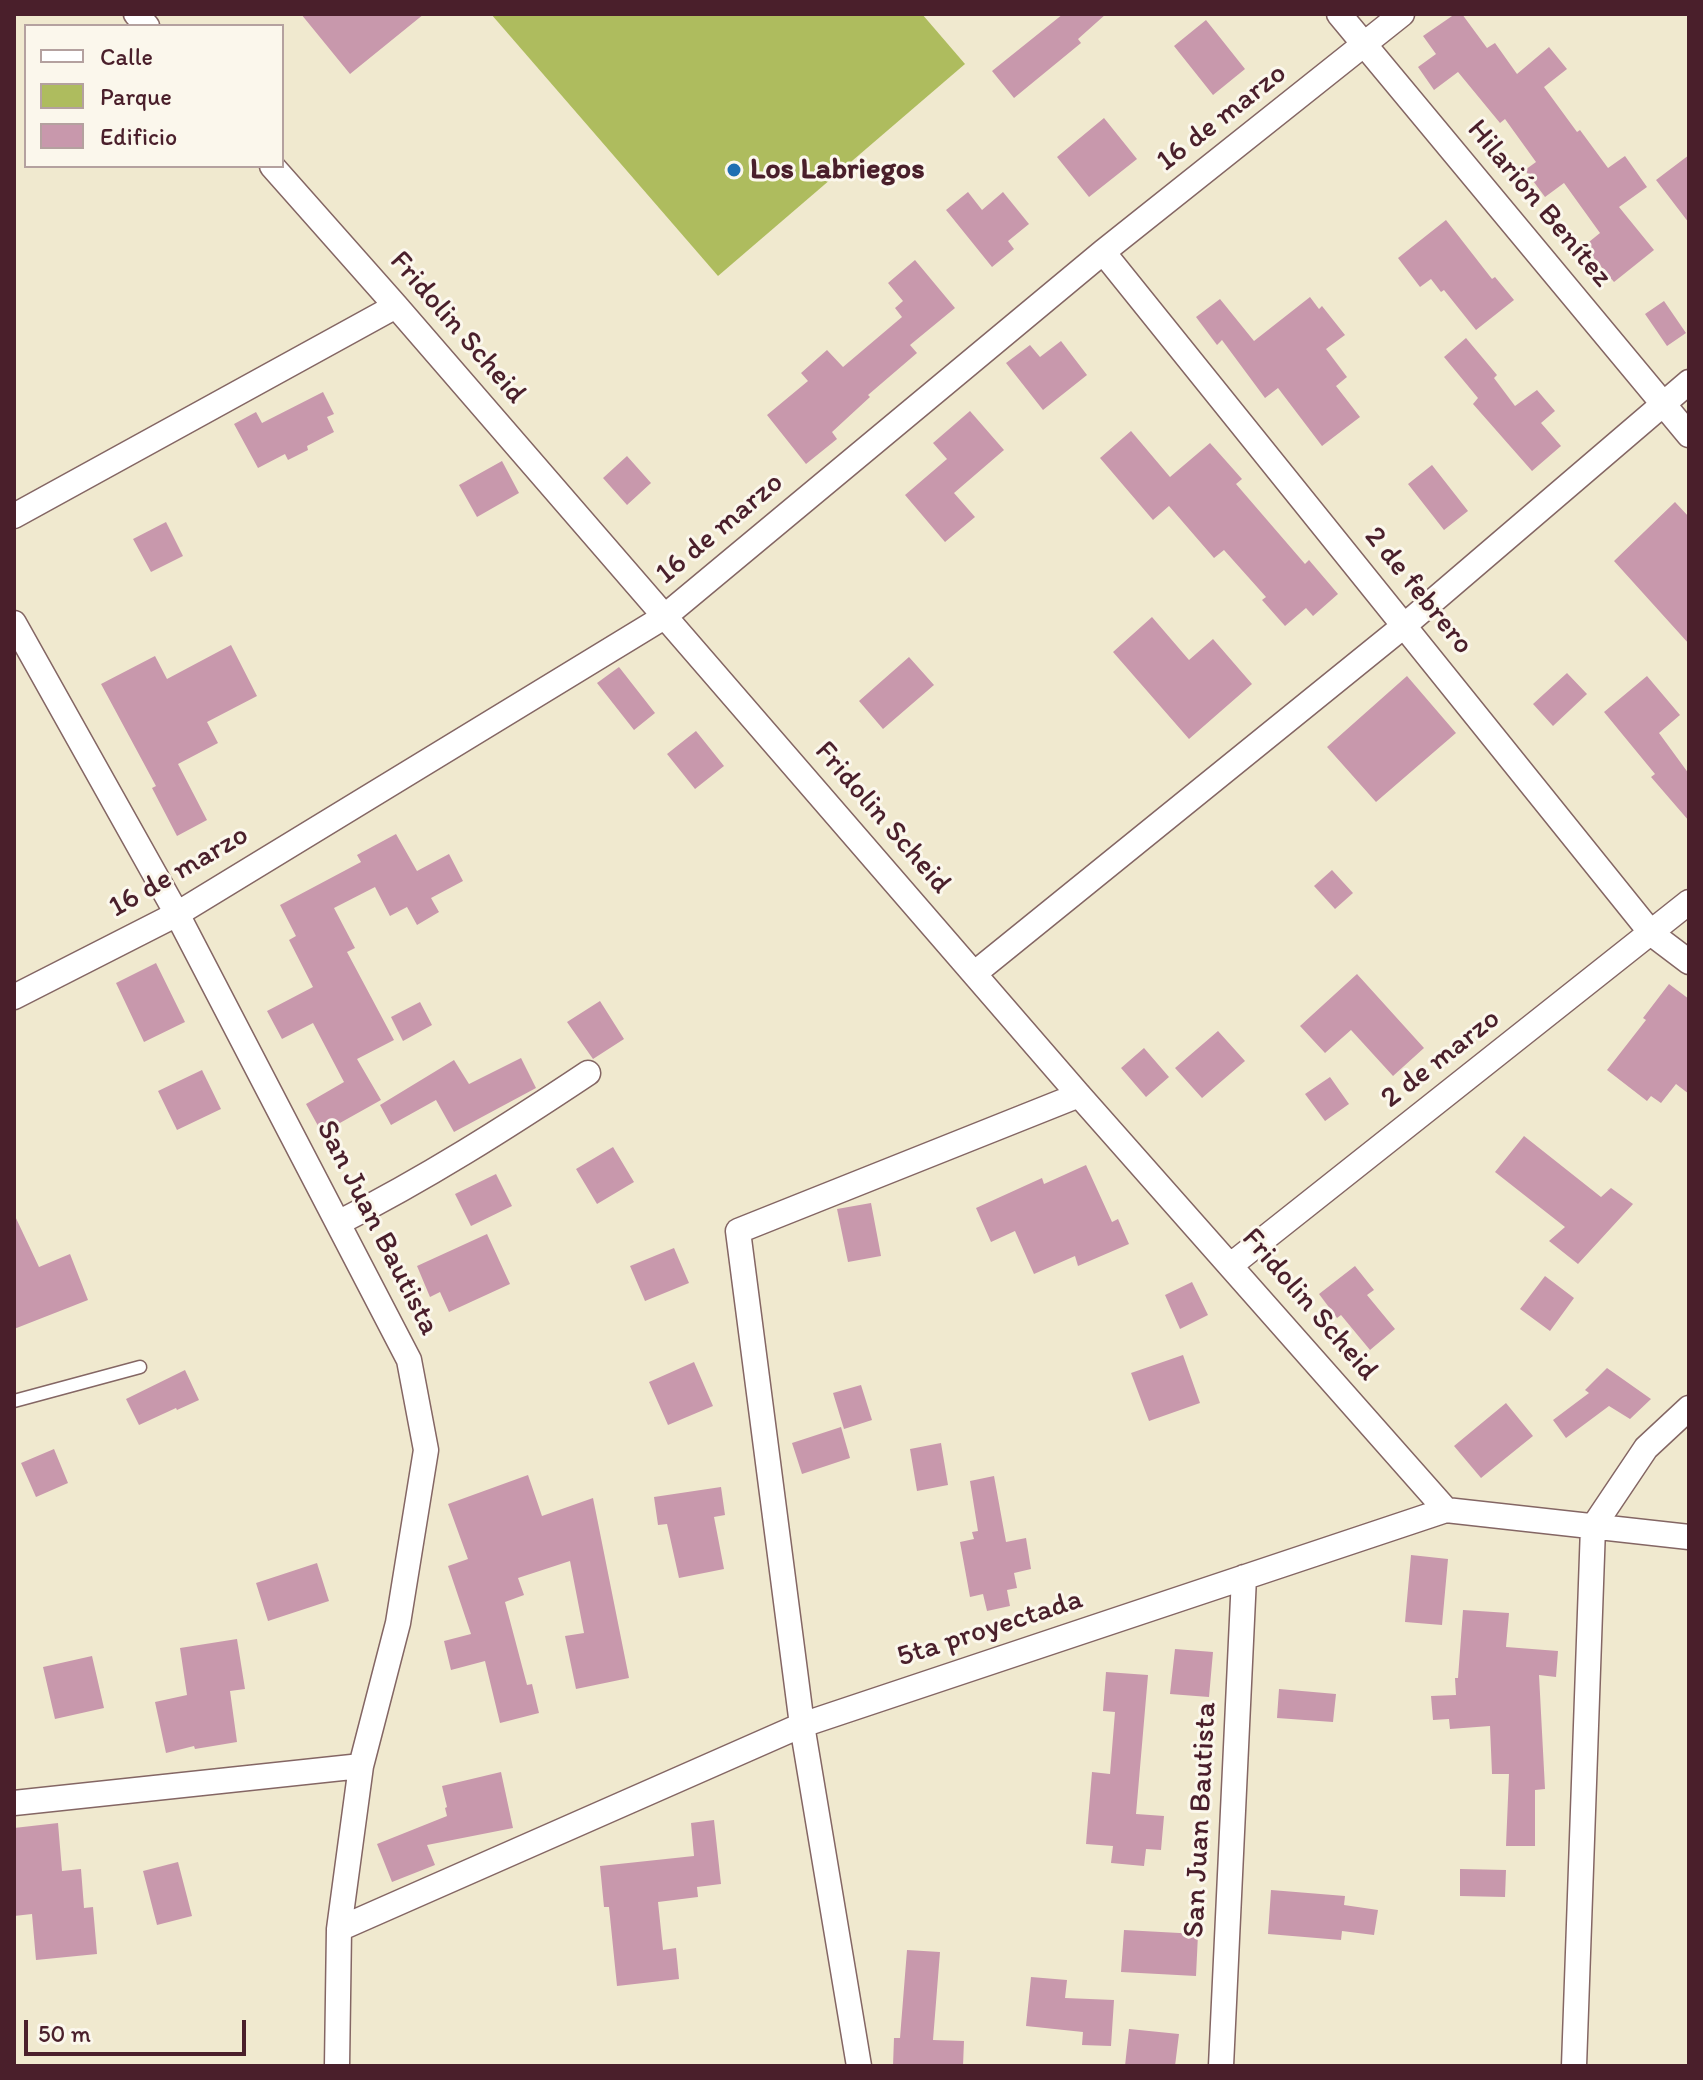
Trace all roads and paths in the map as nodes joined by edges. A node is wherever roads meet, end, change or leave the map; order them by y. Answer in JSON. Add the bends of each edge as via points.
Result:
{"nodes":[{"id":1,"x":1339,"y":14,"type":"edge"},
{"id":2,"x":1402,"y":14,"type":"edge"},
{"id":3,"x":1365,"y":45,"type":"junction"},
{"id":4,"x":274,"y":168,"type":"edge"},
{"id":5,"x":1103,"y":252,"type":"junction"},
{"id":6,"x":396,"y":306,"type":"junction"},
{"id":7,"x":1689,"y":382,"type":"edge"},
{"id":8,"x":1663,"y":403,"type":"junction"},
{"id":9,"x":1689,"y":435,"type":"edge"},
{"id":10,"x":14,"y":516,"type":"edge"},
{"id":11,"x":664,"y":617,"type":"junction"},
{"id":12,"x":14,"y":623,"type":"edge"},
{"id":13,"x":1405,"y":625,"type":"junction"},
{"id":14,"x":1689,"y":902,"type":"edge"},
{"id":15,"x":177,"y":914,"type":"junction"},
{"id":16,"x":1652,"y":934,"type":"junction"},
{"id":17,"x":1689,"y":962,"type":"edge"},
{"id":18,"x":975,"y":973,"type":"junction"},
{"id":19,"x":14,"y":997,"type":"edge"},
{"id":20,"x":588,"y":1073,"type":"dead end"},
{"id":21,"x":1079,"y":1095,"type":"junction"},
{"id":22,"x":338,"y":1223,"type":"junction"},
{"id":23,"x":1231,"y":1265,"type":"junction"},
{"id":24,"x":140,"y":1367,"type":"dead end"},
{"id":25,"x":14,"y":1401,"type":"edge"},
{"id":26,"x":1689,"y":1408,"type":"edge"},
{"id":27,"x":1446,"y":1510,"type":"junction"},
{"id":28,"x":1593,"y":1527,"type":"junction"},
{"id":29,"x":1689,"y":1537,"type":"edge"},
{"id":30,"x":1244,"y":1577,"type":"junction"},
{"id":31,"x":802,"y":1725,"type":"junction"},
{"id":32,"x":361,"y":1766,"type":"junction"},
{"id":33,"x":14,"y":1803,"type":"edge"},
{"id":34,"x":339,"y":1929,"type":"junction"},
{"id":35,"x":337,"y":2066,"type":"edge"},
{"id":36,"x":859,"y":2066,"type":"edge"},
{"id":37,"x":1221,"y":2066,"type":"edge"},
{"id":38,"x":1574,"y":2066,"type":"edge"}],
"edges":[{"from":1,"to":3,"type":"street","name":"Hilarión Benítez"},
{"from":2,"to":3,"type":"street","name":"16 de marzo"},
{"from":3,"to":5,"type":"street","name":"16 de marzo"},
{"from":3,"to":8,"type":"street","name":"Hilarión Benítez"},
{"from":4,"to":6,"type":"street","name":"Fridolin Scheid"},
{"from":5,"to":11,"type":"street","name":"16 de marzo"},
{"from":5,"to":13,"type":"street","name":"2 de febrero"},
{"from":6,"to":10,"type":"street"},
{"from":6,"to":11,"type":"street","name":"Fridolin Scheid"},
{"from":7,"to":8,"type":"street"},
{"from":8,"to":9,"type":"street","name":"Hilarión Benítez"},
{"from":8,"to":13,"type":"street"},
{"from":11,"to":15,"type":"street","name":"16 de marzo"},
{"from":11,"to":18,"type":"street","name":"Fridolin Scheid"},
{"from":12,"to":15,"type":"street","name":"San Juan Bautista"},
{"from":13,"to":16,"type":"street","name":"2 de febrero"},
{"from":13,"to":18,"type":"street"},
{"from":14,"to":16,"type":"street","name":"2 de marzo"},
{"from":15,"to":19,"type":"street","name":"16 de marzo"},
{"from":15,"to":22,"type":"street","name":"San Juan Bautista"},
{"from":16,"to":17,"type":"street","name":"2 de febrero"},
{"from":16,"to":23,"type":"street","name":"2 de marzo"},
{"from":18,"to":21,"type":"street","name":"Fridolin Scheid"},
{"from":20,"to":22,"type":"street","via":[[485,1141]]},
{"from":21,"to":23,"type":"street","name":"Fridolin Scheid"},
{"from":21,"to":31,"type":"street","via":[[738,1231]]},
{"from":22,"to":32,"type":"street","name":"San Juan Bautista","via":[[409,1360],[426,1450],[398,1623]]},
{"from":23,"to":27,"type":"street","name":"Fridolin Scheid"},
{"from":24,"to":25,"type":"lane"},
{"from":26,"to":28,"type":"street","via":[[1646,1448]]},
{"from":27,"to":28,"type":"street","name":"5ta proyectada"},
{"from":27,"to":30,"type":"street","name":"5ta proyectada"},
{"from":28,"to":29,"type":"street","name":"5ta proyectada"},
{"from":28,"to":38,"type":"street"},
{"from":30,"to":31,"type":"street","name":"5ta proyectada"},
{"from":30,"to":37,"type":"street","name":"San Juan Bautista"},
{"from":31,"to":34,"type":"street","name":"5ta proyectada"},
{"from":31,"to":36,"type":"street"},
{"from":32,"to":33,"type":"street"},
{"from":32,"to":34,"type":"street","name":"San Juan Bautista"},
{"from":34,"to":35,"type":"street","name":"San Juan Bautista"}]}
